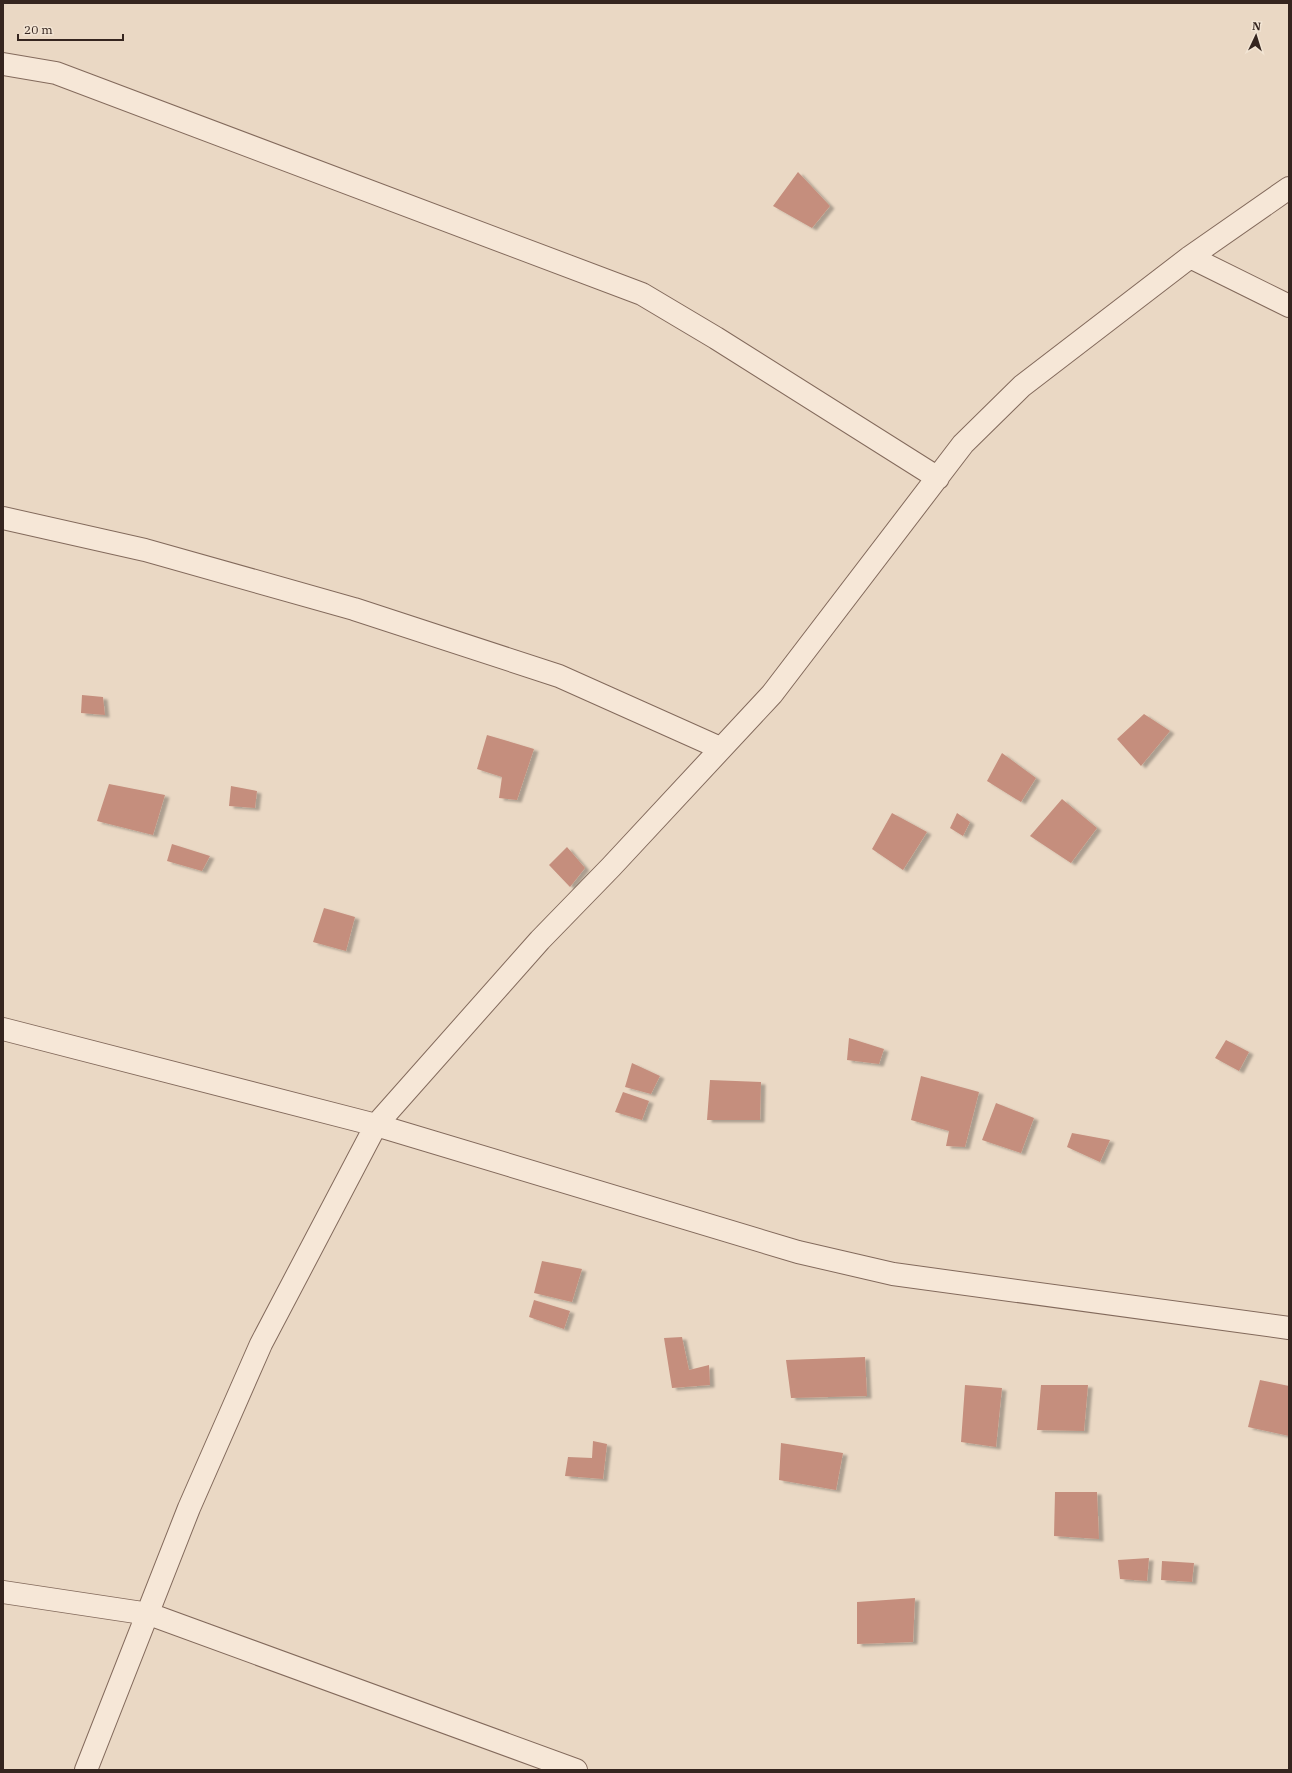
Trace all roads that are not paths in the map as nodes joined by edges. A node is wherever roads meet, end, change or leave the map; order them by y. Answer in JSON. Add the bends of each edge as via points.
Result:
{"nodes":[{"id":1,"x":3,"y":64,"type":"edge"},
{"id":2,"x":1289,"y":188,"type":"edge"},
{"id":3,"x":1190,"y":257,"type":"junction"},
{"id":4,"x":1289,"y":306,"type":"edge"},
{"id":5,"x":938,"y":478,"type":"junction"},
{"id":6,"x":3,"y":518,"type":"edge"},
{"id":7,"x":720,"y":748,"type":"junction"},
{"id":8,"x":3,"y":1029,"type":"edge"},
{"id":9,"x":376,"y":1125,"type":"junction"},
{"id":10,"x":1289,"y":1328,"type":"edge"},
{"id":11,"x":3,"y":1592,"type":"edge"},
{"id":12,"x":149,"y":1614,"type":"junction"},
{"id":13,"x":86,"y":1770,"type":"edge"},
{"id":14,"x":576,"y":1770,"type":"edge"}],
"edges":[{"from":1,"to":5,"type":"street","via":[[56,73],[642,294]]},
{"from":2,"to":3,"type":"street"},
{"from":3,"to":4,"type":"street"},
{"from":3,"to":5,"type":"street","via":[[1022,386],[963,444]]},
{"from":5,"to":7,"type":"street","via":[[772,694]]},
{"from":6,"to":7,"type":"street","via":[[145,550],[354,608],[559,676]]},
{"from":7,"to":9,"type":"street","via":[[611,868],[540,940]]},
{"from":8,"to":9,"type":"street"},
{"from":9,"to":10,"type":"street","via":[[798,1252],[893,1274]]},
{"from":9,"to":12,"type":"street","via":[[262,1344],[189,1508]]},
{"from":11,"to":12,"type":"street"},
{"from":12,"to":13,"type":"street"},
{"from":12,"to":14,"type":"street"}]}
